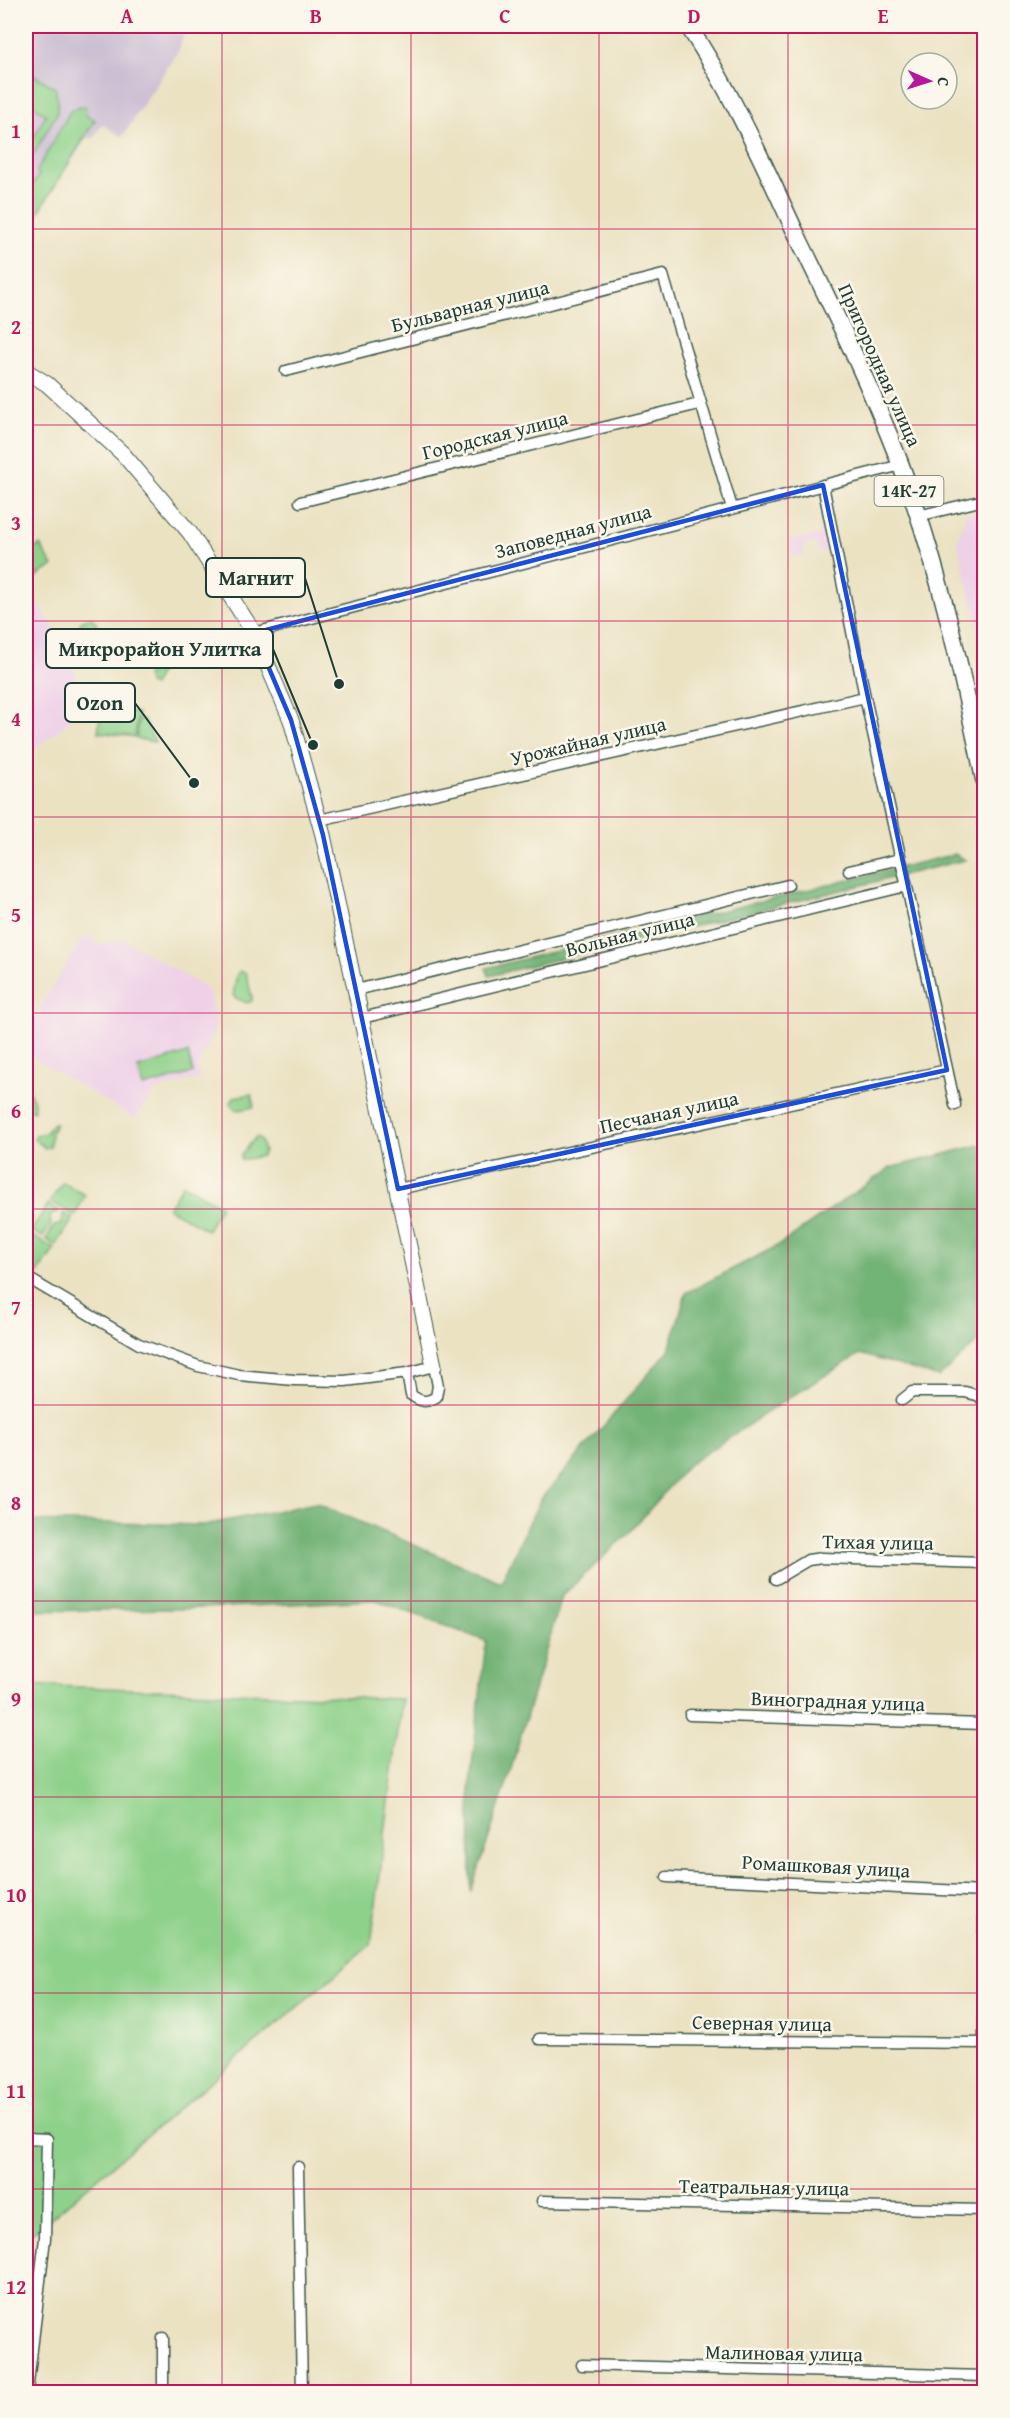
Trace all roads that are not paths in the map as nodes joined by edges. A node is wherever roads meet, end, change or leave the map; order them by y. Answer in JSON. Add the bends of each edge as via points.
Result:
{"nodes":[{"id":1,"x":688,"y":26,"type":"edge"},
{"id":2,"x":26,"y":371,"type":"edge"},
{"id":3,"x":285,"y":371,"type":"dead end"},
{"id":4,"x":699,"y":404,"type":"junction"},
{"id":5,"x":901,"y":465,"type":"junction"},
{"id":6,"x":824,"y":485,"type":"junction"},
{"id":7,"x":984,"y":500,"type":"edge"},
{"id":8,"x":300,"y":502,"type":"dead end"},
{"id":9,"x":732,"y":508,"type":"junction"},
{"id":10,"x":918,"y":516,"type":"junction"},
{"id":11,"x":254,"y":633,"type":"junction"},
{"id":12,"x":865,"y":696,"type":"junction"},
{"id":13,"x":984,"y":779,"type":"edge"},
{"id":14,"x":319,"y":820,"type":"junction"},
{"id":15,"x":900,"y":859,"type":"junction"},
{"id":16,"x":849,"y":871,"type":"dead end"},
{"id":17,"x":788,"y":885,"type":"dead end"},
{"id":18,"x":906,"y":886,"type":"junction"},
{"id":19,"x":356,"y":990,"type":"junction"},
{"id":20,"x":362,"y":1018,"type":"junction"},
{"id":21,"x":947,"y":1070,"type":"junction"},
{"id":22,"x":955,"y":1105,"type":"dead end"},
{"id":23,"x":398,"y":1189,"type":"junction"},
{"id":24,"x":26,"y":1277,"type":"edge"},
{"id":25,"x":434,"y":1366,"type":"junction"},
{"id":26,"x":408,"y":1373,"type":"junction"},
{"id":27,"x":902,"y":1400,"type":"dead end"},
{"id":28,"x":984,"y":1403,"type":"edge"},
{"id":29,"x":984,"y":1563,"type":"edge"},
{"id":30,"x":776,"y":1579,"type":"dead end"},
{"id":31,"x":690,"y":1714,"type":"dead end"},
{"id":32,"x":984,"y":1724,"type":"edge"},
{"id":33,"x":667,"y":1877,"type":"dead end"},
{"id":34,"x":984,"y":1891,"type":"edge"},
{"id":35,"x":539,"y":2039,"type":"dead end"},
{"id":36,"x":984,"y":2043,"type":"edge"},
{"id":37,"x":26,"y":2138,"type":"edge"},
{"id":38,"x":298,"y":2167,"type":"dead end"},
{"id":39,"x":542,"y":2201,"type":"dead end"},
{"id":40,"x":984,"y":2210,"type":"edge"},
{"id":41,"x":163,"y":2338,"type":"dead end"},
{"id":42,"x":582,"y":2365,"type":"dead end"},
{"id":43,"x":984,"y":2376,"type":"edge"},
{"id":44,"x":27,"y":2392,"type":"edge"},
{"id":45,"x":163,"y":2392,"type":"edge"},
{"id":46,"x":302,"y":2392,"type":"edge"}],
"edges":[{"from":1,"to":5,"type":"main road","name":"Пригородная улица","number":"14К-27","via":[[746,129],[862,371]]},
{"from":2,"to":11,"type":"street","via":[[47,384],[123,454],[160,496],[208,560]]},
{"from":3,"to":4,"type":"street","name":"Бульварная улица","via":[[663,275]]},
{"from":4,"to":8,"type":"street","name":"Городская улица"},
{"from":4,"to":9,"type":"street"},
{"from":5,"to":6,"type":"street","name":"Заповедная улица"},
{"from":5,"to":10,"type":"main road","name":"Пригородная улица","number":"14К-27"},
{"from":6,"to":9,"type":"street","name":"Заповедная улица"},
{"from":6,"to":12,"type":"street"},
{"from":7,"to":10,"type":"street"},
{"from":9,"to":11,"type":"street","name":"Заповедная улица"},
{"from":10,"to":13,"type":"main road","name":"Пригородная улица","number":"14К-27","via":[[961,669]]},
{"from":11,"to":14,"type":"street","via":[[291,720]]},
{"from":12,"to":14,"type":"street","name":"Урожайная улица"},
{"from":12,"to":15,"type":"street"},
{"from":14,"to":19,"type":"street"},
{"from":15,"to":16,"type":"street"},
{"from":15,"to":18,"type":"street"},
{"from":17,"to":19,"type":"street","name":"Вольная улица"},
{"from":18,"to":20,"type":"street","name":"Вольная улица"},
{"from":18,"to":21,"type":"street"},
{"from":19,"to":20,"type":"street"},
{"from":20,"to":23,"type":"street"},
{"from":21,"to":22,"type":"street"},
{"from":21,"to":23,"type":"street","name":"Песчаная улица"},
{"from":23,"to":25,"type":"street"},
{"from":24,"to":26,"type":"street","via":[[139,1344],[198,1366],[294,1380],[345,1381]]},
{"from":25,"to":26,"type":"street"},
{"from":25,"to":26,"type":"street","via":[[438,1386],[436,1396],[428,1402],[411,1395]]},
{"from":27,"to":28,"type":"street","via":[[912,1392],[965,1392],[980,1396]]},
{"from":29,"to":30,"type":"street","name":"Тихая улица","via":[[822,1558],[808,1560]]},
{"from":31,"to":32,"type":"street","name":"Виноградная улица"},
{"from":33,"to":34,"type":"street","name":"Ромашковая улица"},
{"from":34,"to":36,"type":"street"},
{"from":35,"to":36,"type":"street","name":"Северная улица"},
{"from":37,"to":44,"type":"street","via":[[47,2139],[45,2238]]},
{"from":38,"to":46,"type":"street"},
{"from":39,"to":40,"type":"street","name":"Театральная улица"},
{"from":41,"to":45,"type":"street"},
{"from":42,"to":43,"type":"street","name":"Малиновая улица"}]}
